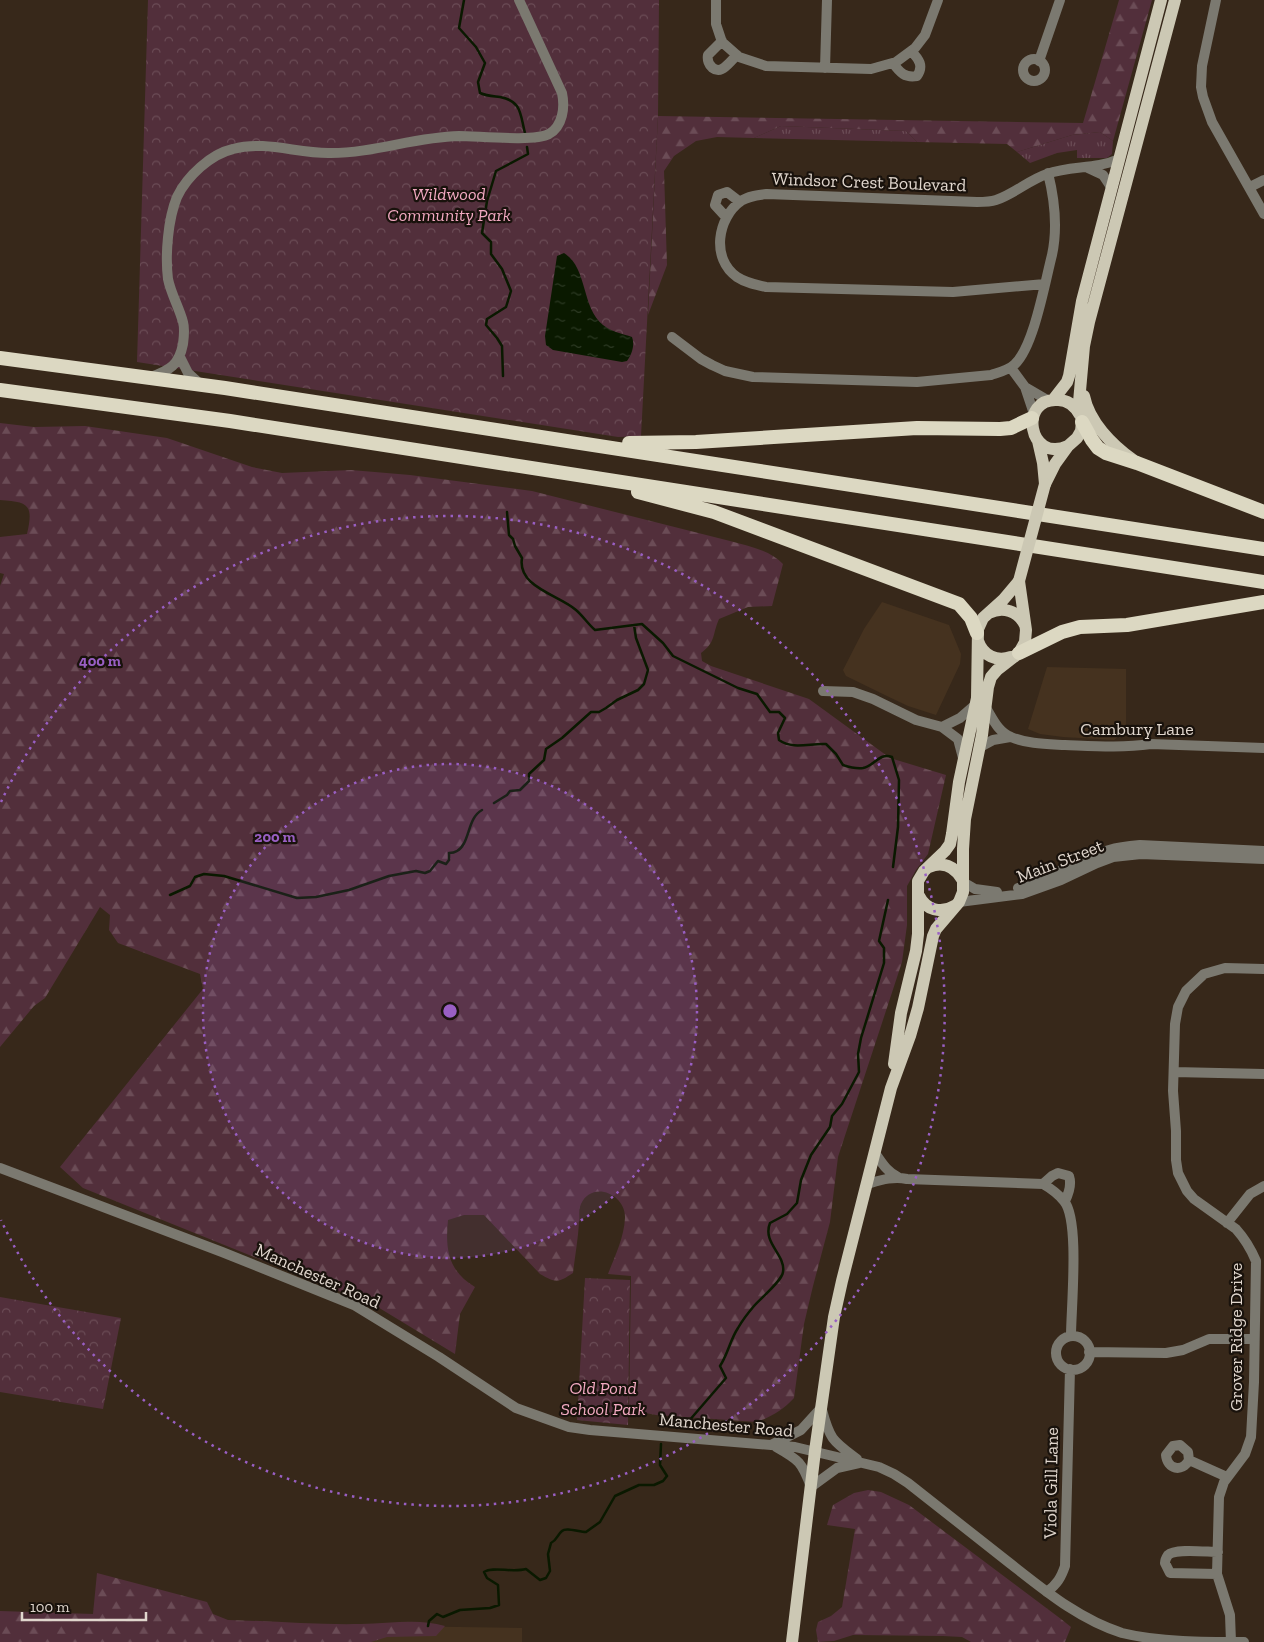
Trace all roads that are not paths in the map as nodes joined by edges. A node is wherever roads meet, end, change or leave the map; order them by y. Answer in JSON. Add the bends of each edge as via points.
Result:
{"nodes":[{"id":1,"x":519,"y":0,"type":"edge"},
{"id":2,"x":716,"y":0,"type":"edge"},
{"id":3,"x":827,"y":0,"type":"edge"},
{"id":4,"x":938,"y":0,"type":"edge"},
{"id":5,"x":1060,"y":0,"type":"edge"},
{"id":6,"x":1161,"y":0,"type":"edge"},
{"id":7,"x":1175,"y":0,"type":"edge"},
{"id":8,"x":1216,"y":0,"type":"edge"},
{"id":9,"x":722,"y":41,"type":"junction"},
{"id":10,"x":911,"y":51,"type":"junction"},
{"id":11,"x":737,"y":55,"type":"junction"},
{"id":12,"x":1039,"y":61,"type":"dead end"},
{"id":13,"x":894,"y":63,"type":"junction"},
{"id":14,"x":825,"y":68,"type":"junction"},
{"id":15,"x":1119,"y":159,"type":"junction"},
{"id":16,"x":1088,"y":168,"type":"junction"},
{"id":17,"x":1048,"y":173,"type":"junction"},
{"id":18,"x":1264,"y":180,"type":"edge"},
{"id":19,"x":1111,"y":187,"type":"junction"},
{"id":20,"x":1250,"y":187,"type":"junction"},
{"id":21,"x":740,"y":202,"type":"junction"},
{"id":22,"x":1264,"y":214,"type":"edge"},
{"id":23,"x":726,"y":217,"type":"junction"},
{"id":24,"x":1045,"y":284,"type":"junction"},
{"id":25,"x":672,"y":337,"type":"dead end"},
{"id":26,"x":180,"y":357,"type":"junction"},
{"id":27,"x":0,"y":358,"type":"edge"},
{"id":28,"x":1010,"y":368,"type":"junction"},
{"id":29,"x":151,"y":377,"type":"junction"},
{"id":30,"x":1081,"y":381,"type":"junction"},
{"id":31,"x":200,"y":384,"type":"junction"},
{"id":32,"x":1025,"y":387,"type":"junction"},
{"id":33,"x":0,"y":390,"type":"edge"},
{"id":34,"x":1051,"y":400,"type":"junction"},
{"id":35,"x":1033,"y":416,"type":"junction"},
{"id":36,"x":1081,"y":418,"type":"junction"},
{"id":37,"x":1038,"y":441,"type":"junction"},
{"id":38,"x":582,"y":443,"type":"junction"},
{"id":39,"x":1068,"y":446,"type":"junction"},
{"id":40,"x":1137,"y":463,"type":"junction"},
{"id":41,"x":597,"y":479,"type":"junction"},
{"id":42,"x":1045,"y":484,"type":"junction"},
{"id":43,"x":1264,"y":512,"type":"edge"},
{"id":44,"x":1264,"y":549,"type":"edge"},
{"id":45,"x":1019,"y":581,"type":"junction"},
{"id":46,"x":1264,"y":582,"type":"edge"},
{"id":47,"x":1264,"y":602,"type":"edge"},
{"id":48,"x":987,"y":615,"type":"junction"},
{"id":49,"x":1026,"y":630,"type":"junction"},
{"id":50,"x":977,"y":637,"type":"junction"},
{"id":51,"x":1015,"y":655,"type":"junction"},
{"id":52,"x":823,"y":691,"type":"dead end"},
{"id":53,"x":981,"y":707,"type":"junction"},
{"id":54,"x":942,"y":727,"type":"junction"},
{"id":55,"x":1010,"y":737,"type":"junction"},
{"id":56,"x":980,"y":747,"type":"junction"},
{"id":57,"x":1264,"y":748,"type":"edge"},
{"id":58,"x":963,"y":760,"type":"junction"},
{"id":59,"x":1264,"y":851,"type":"edge"},
{"id":60,"x":1264,"y":859,"type":"edge"},
{"id":61,"x":926,"y":868,"type":"junction"},
{"id":62,"x":962,"y":880,"type":"junction"},
{"id":63,"x":919,"y":896,"type":"junction"},
{"id":64,"x":957,"y":904,"type":"junction"},
{"id":65,"x":1264,"y":969,"type":"edge"},
{"id":66,"x":1174,"y":1072,"type":"junction"},
{"id":67,"x":1264,"y":1074,"type":"edge"},
{"id":68,"x":891,"y":1088,"type":"junction"},
{"id":69,"x":875,"y":1153,"type":"junction"},
{"id":70,"x":0,"y":1168,"type":"edge"},
{"id":71,"x":898,"y":1178,"type":"junction"},
{"id":72,"x":867,"y":1184,"type":"junction"},
{"id":73,"x":1042,"y":1184,"type":"junction"},
{"id":74,"x":1264,"y":1186,"type":"edge"},
{"id":75,"x":1065,"y":1202,"type":"junction"},
{"id":76,"x":1227,"y":1223,"type":"junction"},
{"id":77,"x":1071,"y":1336,"type":"junction"},
{"id":78,"x":1254,"y":1339,"type":"junction"},
{"id":79,"x":1089,"y":1352,"type":"junction"},
{"id":80,"x":1070,"y":1369,"type":"junction"},
{"id":81,"x":821,"y":1408,"type":"junction"},
{"id":82,"x":772,"y":1444,"type":"junction"},
{"id":83,"x":815,"y":1451,"type":"junction"},
{"id":84,"x":1189,"y":1460,"type":"dead end"},
{"id":85,"x":862,"y":1463,"type":"junction"},
{"id":86,"x":1227,"y":1477,"type":"junction"},
{"id":87,"x":811,"y":1487,"type":"junction"},
{"id":88,"x":1218,"y":1552,"type":"junction"},
{"id":89,"x":1217,"y":1574,"type":"junction"},
{"id":90,"x":1047,"y":1592,"type":"junction"},
{"id":91,"x":1123,"y":1638,"type":"edge"},
{"id":92,"x":792,"y":1642,"type":"edge"},
{"id":93,"x":1231,"y":1642,"type":"edge"},
{"id":94,"x":1244,"y":1642,"type":"edge"}],
"edges":[{"from":1,"to":26,"type":"street","via":[[562,93],[561,119],[550,133],[522,138],[459,136],[351,153],[255,145],[232,149],[211,158],[184,185],[171,214],[167,253],[168,278],[184,328]]},
{"from":2,"to":9,"type":"street","via":[[716,24]]},
{"from":3,"to":14,"type":"street"},
{"from":4,"to":10,"type":"street","via":[[925,35]]},
{"from":5,"to":12,"type":"street"},
{"from":6,"to":15,"type":"main road"},
{"from":7,"to":30,"type":"main road","via":[[1091,313]]},
{"from":8,"to":20,"type":"street","via":[[1204,54],[1201,87],[1212,122]]},
{"from":9,"to":11,"type":"street"},
{"from":9,"to":11,"type":"street","via":[[708,55],[710,66],[717,70],[724,68]]},
{"from":10,"to":13,"type":"street"},
{"from":10,"to":13,"type":"street","via":[[921,64],[917,76],[903,76]]},
{"from":11,"to":14,"type":"street","via":[[762,66]]},
{"from":13,"to":14,"type":"street","via":[[871,69]]},
{"from":15,"to":16,"type":"street","name":"Windsor Crest Boulevard"},
{"from":15,"to":19,"type":"main road"},
{"from":16,"to":17,"type":"street","name":"Windsor Crest Boulevard"},
{"from":16,"to":19,"type":"street","via":[[1103,175]]},
{"from":17,"to":21,"type":"street","name":"Windsor Crest Boulevard","via":[[996,200],[977,202],[767,194]]},
{"from":17,"to":24,"type":"street","via":[[1055,203],[1055,230]]},
{"from":18,"to":20,"type":"street"},
{"from":19,"to":34,"type":"main road","via":[[1082,300],[1070,376]]},
{"from":20,"to":22,"type":"street"},
{"from":21,"to":23,"type":"street","name":"Windsor Crest Boulevard"},
{"from":21,"to":23,"type":"street","via":[[727,192],[718,195],[715,205]]},
{"from":23,"to":24,"type":"street","via":[[720,234],[725,263],[736,276],[755,284],[953,292]]},
{"from":24,"to":28,"type":"street","via":[[1027,348]]},
{"from":25,"to":28,"type":"street","via":[[701,359],[725,371],[769,379],[928,382],[991,375]]},
{"from":26,"to":29,"type":"street","via":[[166,371]]},
{"from":26,"to":31,"type":"street","via":[[188,373]]},
{"from":27,"to":29,"type":"highway"},
{"from":28,"to":32,"type":"street"},
{"from":29,"to":31,"type":"highway"},
{"from":30,"to":36,"type":"main road"},
{"from":30,"to":40,"type":"main road","via":[[1090,414],[1114,445]]},
{"from":31,"to":38,"type":"highway"},
{"from":32,"to":34,"type":"street"},
{"from":32,"to":35,"type":"street"},
{"from":33,"to":41,"type":"highway","via":[[230,421]]},
{"from":34,"to":35,"type":"main road","via":[[1038,407]]},
{"from":34,"to":36,"type":"main road","via":[[1069,402]]},
{"from":35,"to":37,"type":"main road","via":[[1032,430]]},
{"from":35,"to":38,"type":"highway","via":[[1011,428],[1000,429],[917,428],[696,442]]},
{"from":36,"to":39,"type":"main road","via":[[1078,438]]},
{"from":36,"to":40,"type":"highway","via":[[1098,448]]},
{"from":37,"to":39,"type":"main road","via":[[1052,449]]},
{"from":37,"to":42,"type":"main road"},
{"from":38,"to":44,"type":"highway"},
{"from":39,"to":42,"type":"main road"},
{"from":40,"to":43,"type":"highway"},
{"from":41,"to":46,"type":"highway"},
{"from":41,"to":50,"type":"highway","via":[[714,512],[959,604],[971,618]]},
{"from":42,"to":45,"type":"main road","bridge":true},
{"from":45,"to":48,"type":"main road"},
{"from":45,"to":49,"type":"main road"},
{"from":47,"to":51,"type":"highway","via":[[1127,625],[1080,628],[1062,632]]},
{"from":48,"to":49,"type":"main road","via":[[998,610],[1011,611],[1021,618]]},
{"from":48,"to":50,"type":"main road","via":[[981,621]]},
{"from":49,"to":51,"type":"main road","via":[[1026,642]]},
{"from":50,"to":51,"type":"main road","via":[[981,649],[991,657],[999,659]]},
{"from":50,"to":53,"type":"main road"},
{"from":51,"to":53,"type":"main road","via":[[991,677]]},
{"from":52,"to":54,"type":"street","via":[[853,692],[916,720]]},
{"from":53,"to":54,"type":"street"},
{"from":53,"to":55,"type":"street"},
{"from":53,"to":56,"type":"main road"},
{"from":53,"to":58,"type":"main road"},
{"from":54,"to":58,"type":"street","via":[[958,739]]},
{"from":55,"to":56,"type":"street","name":"Cambury Lane","via":[[993,740]]},
{"from":55,"to":57,"type":"street","name":"Cambury Lane","via":[[1041,744]]},
{"from":56,"to":62,"type":"main road","via":[[965,819]]},
{"from":58,"to":61,"type":"main road","via":[[950,844]]},
{"from":59,"to":62,"type":"street","name":"Main Street","via":[[1140,845],[1093,855],[1043,879],[1006,892],[975,889]]},
{"from":60,"to":64,"type":"street","name":"Main Street","via":[[1126,855],[1097,863],[1022,894]]},
{"from":61,"to":62,"type":"main road","via":[[945,865],[956,870]]},
{"from":61,"to":63,"type":"main road","via":[[918,881]]},
{"from":62,"to":64,"type":"main road","via":[[963,892]]},
{"from":63,"to":64,"type":"main road","via":[[926,906],[937,910]]},
{"from":63,"to":68,"type":"main road","via":[[916,951],[901,1013]]},
{"from":64,"to":68,"type":"main road","via":[[933,936],[915,1017]]},
{"from":65,"to":66,"type":"street","name":"Grover Ridge Drive","via":[[1215,970],[1204,974],[1186,991],[1178,1007],[1175,1024]]},
{"from":66,"to":67,"type":"street"},
{"from":66,"to":76,"type":"street","name":"Grover Ridge Drive","via":[[1178,1173],[1194,1199]]},
{"from":68,"to":69,"type":"main road"},
{"from":69,"to":71,"type":"street"},
{"from":69,"to":72,"type":"main road"},
{"from":70,"to":82,"type":"street","name":"Manchester Road","via":[[354,1305],[531,1415],[590,1430]]},
{"from":71,"to":72,"type":"street"},
{"from":71,"to":73,"type":"street"},
{"from":72,"to":81,"type":"main road","via":[[834,1317]]},
{"from":73,"to":75,"type":"street"},
{"from":73,"to":75,"type":"street","via":[[1058,1173],[1069,1176],[1070,1188]]},
{"from":74,"to":76,"type":"street","via":[[1250,1194]]},
{"from":75,"to":77,"type":"street","via":[[1072,1220]]},
{"from":76,"to":78,"type":"street","name":"Grover Ridge Drive","via":[[1242,1235],[1256,1262]]},
{"from":77,"to":79,"type":"street","via":[[1081,1338]]},
{"from":77,"to":80,"type":"street","via":[[1061,1340],[1056,1350],[1060,1364]]},
{"from":78,"to":79,"type":"street","via":[[1209,1340],[1166,1353]]},
{"from":78,"to":86,"type":"street","name":"Grover Ridge Drive","via":[[1251,1437],[1245,1454]]},
{"from":79,"to":80,"type":"street","via":[[1084,1365]]},
{"from":80,"to":90,"type":"street","name":"Viola Gill Lane","via":[[1065,1566],[1060,1579]]},
{"from":81,"to":82,"type":"street","via":[[801,1430]]},
{"from":81,"to":83,"type":"main road"},
{"from":81,"to":85,"type":"street","via":[[833,1440]]},
{"from":82,"to":83,"type":"street","name":"Manchester Road"},
{"from":82,"to":87,"type":"street","via":[[798,1460]]},
{"from":83,"to":85,"type":"street","name":"Manchester Road"},
{"from":83,"to":87,"type":"main road"},
{"from":84,"to":86,"type":"street"},
{"from":85,"to":87,"type":"street","via":[[837,1468]]},
{"from":85,"to":90,"type":"street","name":"Manchester Road","via":[[879,1467],[908,1483]]},
{"from":86,"to":88,"type":"street","name":"Grover Ridge Drive","via":[[1219,1497]]},
{"from":87,"to":92,"type":"main road"},
{"from":88,"to":89,"type":"street","name":"Grover Ridge Drive"},
{"from":88,"to":89,"type":"street","via":[[1173,1552],[1166,1557],[1165,1563],[1170,1572]]},
{"from":89,"to":93,"type":"street","name":"Grover Ridge Drive","via":[[1230,1615]]},
{"from":90,"to":91,"type":"street","name":"Manchester Road"},
{"from":91,"to":93,"type":"street","name":"Manchester Road"},
{"from":93,"to":94,"type":"street","name":"Manchester Road"}]}
